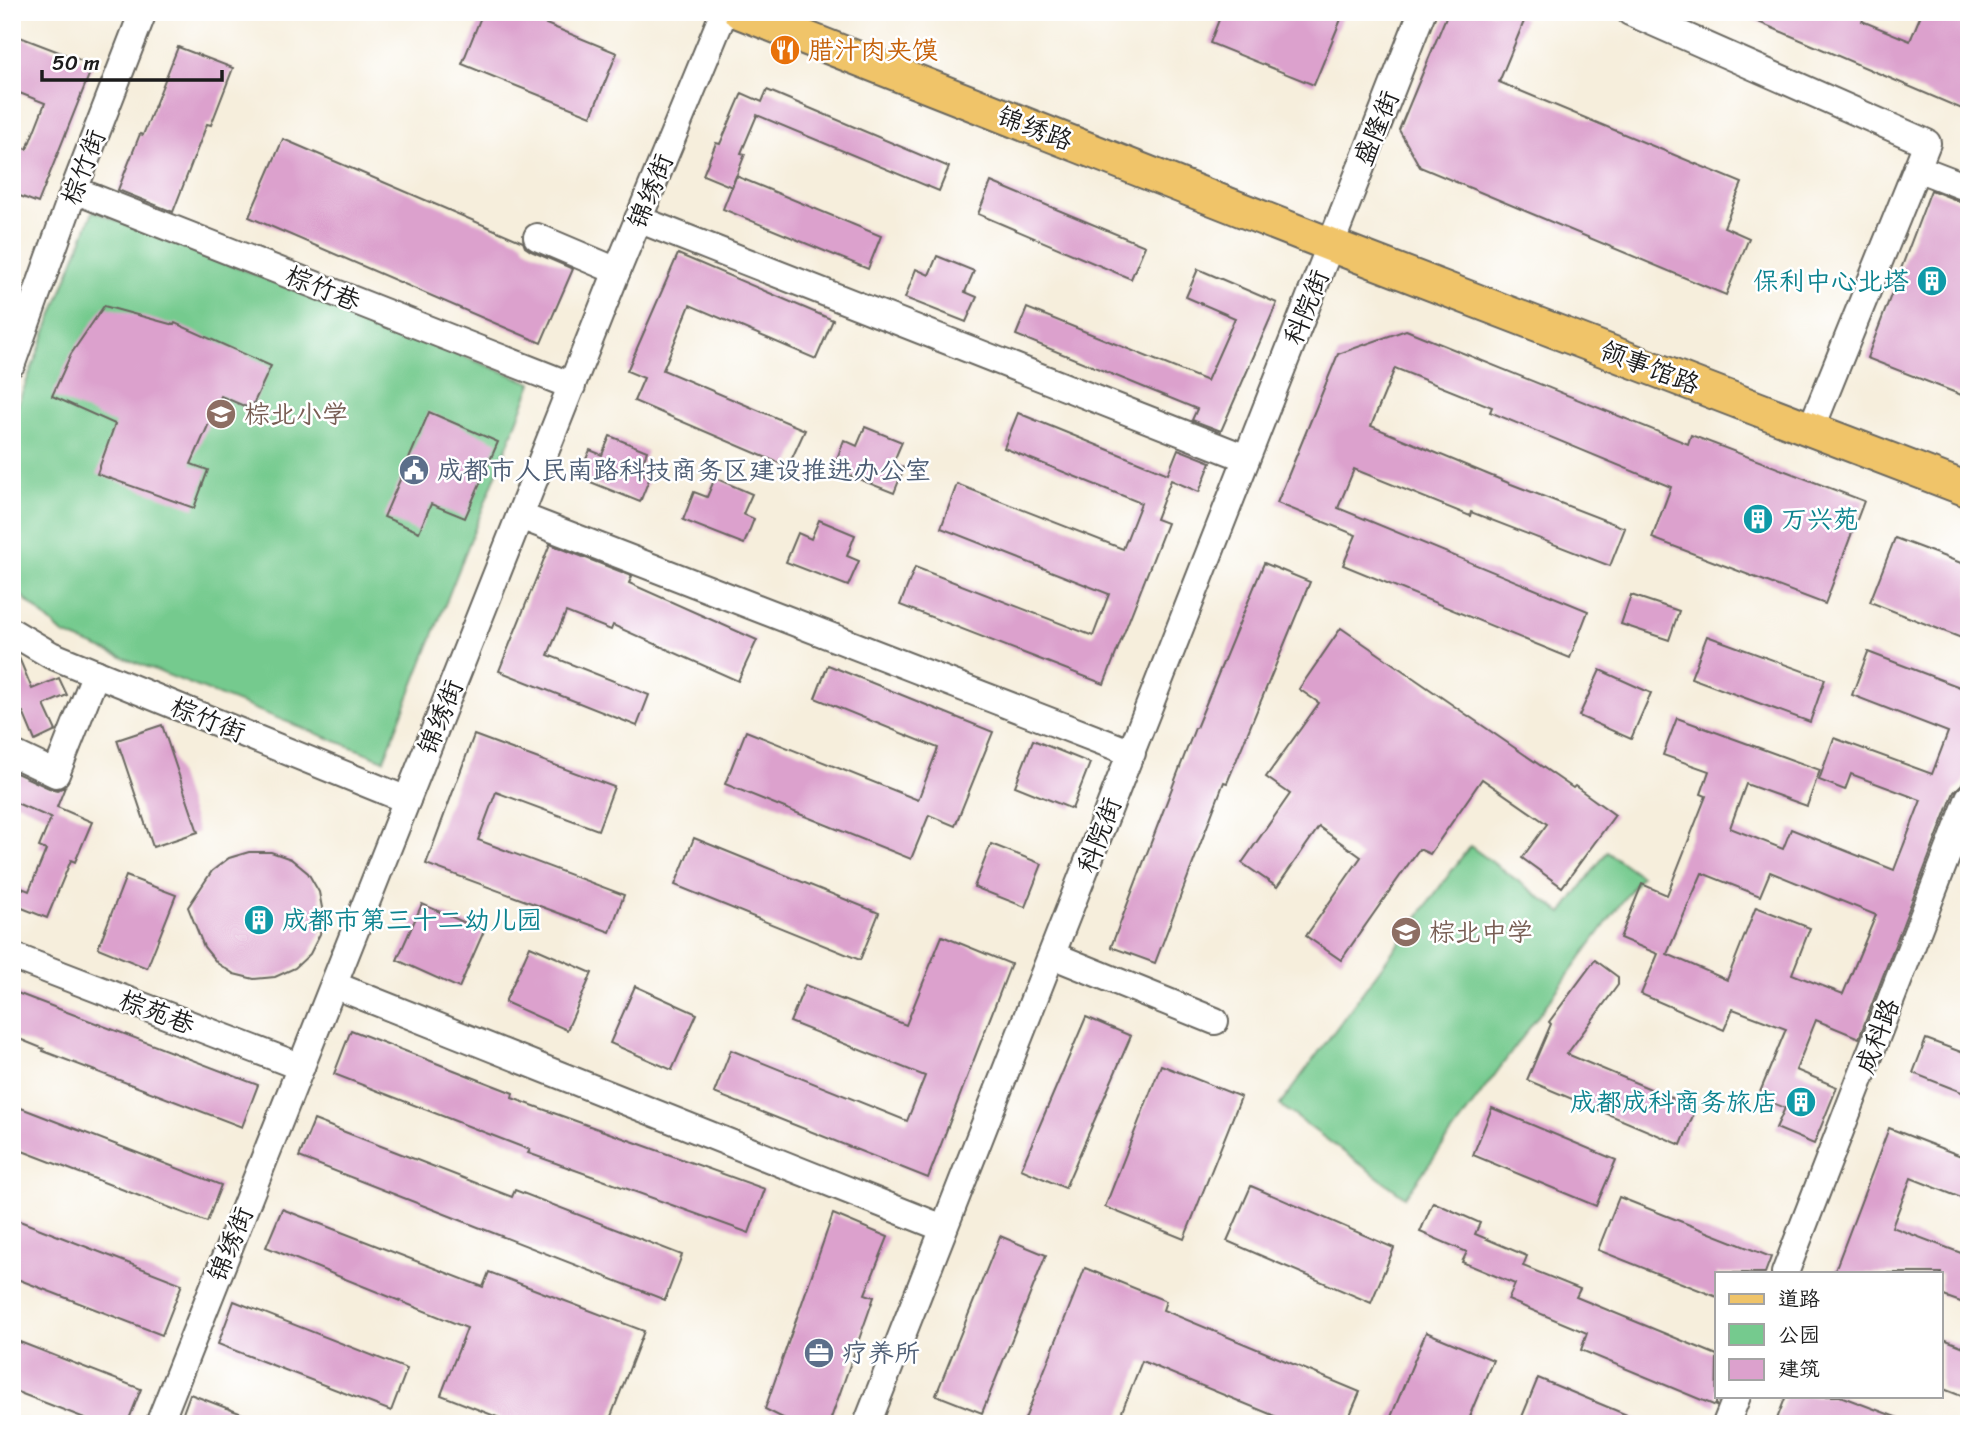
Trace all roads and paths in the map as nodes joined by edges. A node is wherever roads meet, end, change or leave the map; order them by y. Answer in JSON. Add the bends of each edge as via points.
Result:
{"nodes":[{"id":1,"x":143,"y":12,"type":"edge"},
{"id":2,"x":724,"y":12,"type":"edge"},
{"id":3,"x":740,"y":12,"type":"edge"},
{"id":4,"x":1422,"y":12,"type":"edge"},
{"id":5,"x":1630,"y":12,"type":"edge"},
{"id":6,"x":1917,"y":168,"type":"junction"},
{"id":7,"x":1969,"y":186,"type":"edge"},
{"id":8,"x":74,"y":190,"type":"junction"},
{"id":9,"x":638,"y":219,"type":"junction"},
{"id":10,"x":537,"y":237,"type":"dead end"},
{"id":11,"x":1331,"y":245,"type":"junction"},
{"id":12,"x":617,"y":271,"type":"junction"},
{"id":13,"x":12,"y":363,"type":"edge"},
{"id":14,"x":572,"y":386,"type":"junction"},
{"id":15,"x":1811,"y":429,"type":"junction"},
{"id":16,"x":1246,"y":458,"type":"junction"},
{"id":17,"x":1969,"y":490,"type":"edge"},
{"id":18,"x":520,"y":516,"type":"junction"},
{"id":19,"x":12,"y":632,"type":"edge"},
{"id":20,"x":96,"y":673,"type":"junction"},
{"id":21,"x":12,"y":753,"type":"edge"},
{"id":22,"x":1132,"y":753,"type":"junction"},
{"id":23,"x":1969,"y":798,"type":"edge"},
{"id":24,"x":407,"y":800,"type":"junction"},
{"id":25,"x":1052,"y":954,"type":"junction"},
{"id":26,"x":12,"y":956,"type":"edge"},
{"id":27,"x":334,"y":985,"type":"junction"},
{"id":28,"x":1215,"y":1021,"type":"dead end"},
{"id":29,"x":301,"y":1067,"type":"junction"},
{"id":30,"x":943,"y":1228,"type":"junction"},
{"id":31,"x":1785,"y":1272,"type":"edge"},
{"id":32,"x":1736,"y":1398,"type":"edge"},
{"id":33,"x":159,"y":1424,"type":"edge"},
{"id":34,"x":867,"y":1424,"type":"edge"},
{"id":35,"x":1726,"y":1424,"type":"edge"}],
"edges":[{"from":1,"to":8,"type":"street","name":"棕竹街"},
{"from":2,"to":9,"type":"street","name":"锦绣街"},
{"from":3,"to":11,"type":"main road","name":"锦绣路"},
{"from":4,"to":11,"type":"street","name":"盛隆街"},
{"from":5,"to":6,"type":"street","via":[[1927,143]]},
{"from":6,"to":7,"type":"street"},
{"from":6,"to":15,"type":"street"},
{"from":8,"to":13,"type":"street","name":"棕竹街"},
{"from":8,"to":14,"type":"street","name":"棕竹巷"},
{"from":9,"to":12,"type":"street","name":"锦绣街"},
{"from":9,"to":16,"type":"street"},
{"from":10,"to":12,"type":"street"},
{"from":11,"to":15,"type":"main road","name":"领事馆路"},
{"from":11,"to":16,"type":"street","name":"科院街"},
{"from":12,"to":14,"type":"street","name":"锦绣街"},
{"from":14,"to":18,"type":"street","name":"锦绣街"},
{"from":15,"to":17,"type":"main road","name":"领事馆路"},
{"from":16,"to":22,"type":"street","name":"科院街"},
{"from":18,"to":22,"type":"street"},
{"from":18,"to":24,"type":"street","name":"锦绣街"},
{"from":19,"to":20,"type":"street","name":"棕竹街","via":[[51,655]]},
{"from":20,"to":21,"type":"street","via":[[56,774]]},
{"from":20,"to":24,"type":"street","name":"棕竹街"},
{"from":22,"to":25,"type":"street","name":"科院街"},
{"from":23,"to":31,"type":"street","name":"成科路"},
{"from":24,"to":27,"type":"street","name":"锦绣街"},
{"from":25,"to":28,"type":"street"},
{"from":25,"to":30,"type":"street","name":"科院街"},
{"from":26,"to":29,"type":"street","name":"棕苑巷"},
{"from":27,"to":29,"type":"street","name":"锦绣街"},
{"from":27,"to":30,"type":"street"},
{"from":29,"to":33,"type":"street","name":"锦绣街"},
{"from":30,"to":34,"type":"street","name":"科院街"},
{"from":32,"to":35,"type":"street"}]}
